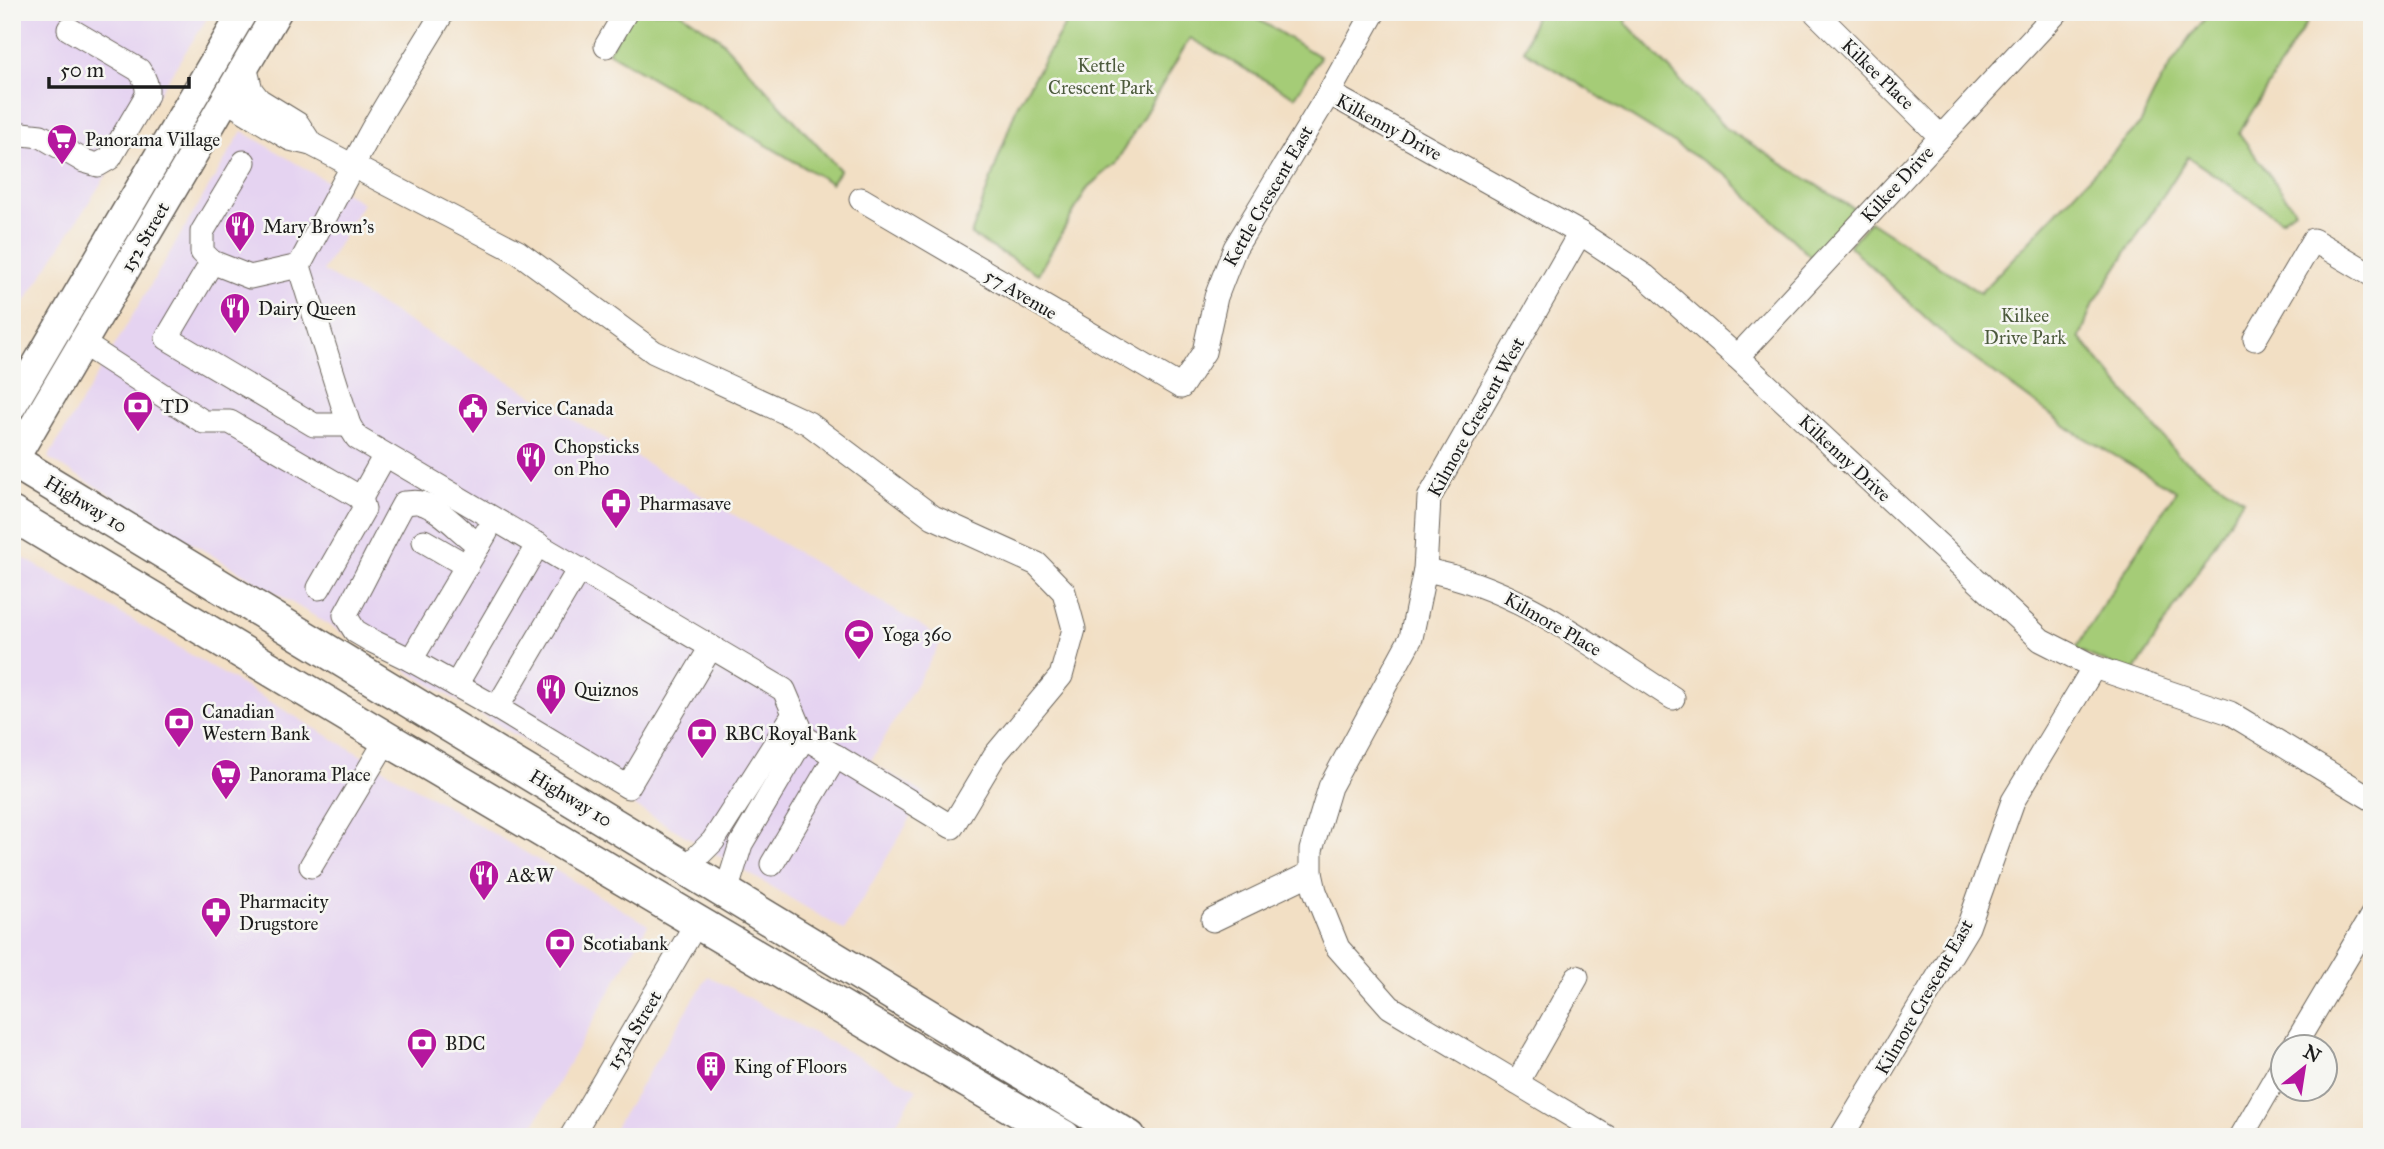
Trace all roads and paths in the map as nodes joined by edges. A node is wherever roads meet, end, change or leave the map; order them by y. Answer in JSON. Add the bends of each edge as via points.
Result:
{"nodes":[{"id":1,"x":277,"y":12,"type":"edge"},
{"id":2,"x":443,"y":12,"type":"edge"},
{"id":3,"x":626,"y":12,"type":"edge"},
{"id":4,"x":1374,"y":12,"type":"edge"},
{"id":5,"x":1815,"y":12,"type":"edge"},
{"id":6,"x":2057,"y":12,"type":"edge"},
{"id":7,"x":242,"y":14,"type":"edge"},
{"id":8,"x":69,"y":29,"type":"dead end"},
{"id":9,"x":606,"y":46,"type":"dead end"},
{"id":10,"x":245,"y":66,"type":"junction"},
{"id":11,"x":204,"y":79,"type":"junction"},
{"id":12,"x":1329,"y":93,"type":"junction"},
{"id":13,"x":226,"y":100,"type":"junction"},
{"id":14,"x":23,"y":134,"type":"dead end"},
{"id":15,"x":1941,"y":136,"type":"junction"},
{"id":16,"x":312,"y":144,"type":"junction"},
{"id":17,"x":189,"y":162,"type":"junction"},
{"id":18,"x":244,"y":162,"type":"dead end"},
{"id":19,"x":353,"y":166,"type":"junction"},
{"id":20,"x":861,"y":199,"type":"dead end"},
{"id":21,"x":1580,"y":233,"type":"junction"},
{"id":22,"x":212,"y":262,"type":"junction"},
{"id":23,"x":299,"y":266,"type":"junction"},
{"id":24,"x":2372,"y":275,"type":"edge"},
{"id":25,"x":2255,"y":340,"type":"dead end"},
{"id":26,"x":82,"y":343,"type":"junction"},
{"id":27,"x":1737,"y":357,"type":"junction"},
{"id":28,"x":1181,"y":387,"type":"joint"},
{"id":29,"x":12,"y":406,"type":"edge"},
{"id":30,"x":349,"y":425,"type":"junction"},
{"id":31,"x":385,"y":455,"type":"junction"},
{"id":32,"x":13,"y":461,"type":"edge"},
{"id":33,"x":361,"y":498,"type":"junction"},
{"id":34,"x":12,"y":514,"type":"edge"},
{"id":35,"x":495,"y":519,"type":"junction"},
{"id":36,"x":424,"y":541,"type":"dead end"},
{"id":37,"x":538,"y":544,"type":"junction"},
{"id":38,"x":479,"y":545,"type":"junction"},
{"id":39,"x":467,"y":566,"type":"junction"},
{"id":40,"x":579,"y":569,"type":"junction"},
{"id":41,"x":1424,"y":570,"type":"junction"},
{"id":42,"x":319,"y":588,"type":"dead end"},
{"id":43,"x":712,"y":647,"type":"junction"},
{"id":44,"x":411,"y":660,"type":"junction"},
{"id":45,"x":2094,"y":667,"type":"junction"},
{"id":46,"x":456,"y":685,"type":"junction"},
{"id":47,"x":1673,"y":698,"type":"dead end"},
{"id":48,"x":497,"y":708,"type":"junction"},
{"id":49,"x":794,"y":714,"type":"junction"},
{"id":50,"x":804,"y":737,"type":"junction"},
{"id":51,"x":387,"y":739,"type":"junction"},
{"id":52,"x":836,"y":756,"type":"junction"},
{"id":53,"x":2372,"y":799,"type":"edge"},
{"id":54,"x":772,"y":864,"type":"dead end"},
{"id":55,"x":311,"y":866,"type":"dead end"},
{"id":56,"x":686,"y":868,"type":"junction"},
{"id":57,"x":1311,"y":873,"type":"junction"},
{"id":58,"x":646,"y":892,"type":"junction"},
{"id":59,"x":726,"y":892,"type":"junction"},
{"id":60,"x":758,"y":911,"type":"junction"},
{"id":61,"x":2372,"y":915,"type":"edge"},
{"id":62,"x":1213,"y":920,"type":"dead end"},
{"id":63,"x":697,"y":922,"type":"junction"},
{"id":64,"x":1577,"y":977,"type":"dead end"},
{"id":65,"x":2301,"y":1034,"type":"edge"},
{"id":66,"x":1517,"y":1083,"type":"junction"},
{"id":67,"x":2268,"y":1091,"type":"edge"},
{"id":68,"x":571,"y":1137,"type":"edge"},
{"id":69,"x":1064,"y":1137,"type":"edge"},
{"id":70,"x":1129,"y":1137,"type":"edge"},
{"id":71,"x":1607,"y":1137,"type":"edge"},
{"id":72,"x":1841,"y":1137,"type":"edge"},
{"id":73,"x":2241,"y":1137,"type":"edge"}],
"edges":[{"from":1,"to":10,"type":"main road","name":"152 Street"},
{"from":2,"to":19,"type":"street"},
{"from":3,"to":9,"type":"street"},
{"from":4,"to":12,"type":"street","name":"Kettle Crescent East"},
{"from":5,"to":15,"type":"street","name":"Kilkee Place"},
{"from":6,"to":15,"type":"street","name":"Kilkee Drive"},
{"from":7,"to":11,"type":"main road","name":"152 Street"},
{"from":7,"to":13,"type":"main road","via":[[243,40],[222,82]]},
{"from":8,"to":14,"type":"street","via":[[139,70],[145,77],[147,95],[110,158],[98,164],[84,161],[41,135]]},
{"from":10,"to":13,"type":"main road","name":"152 Street"},
{"from":10,"to":16,"type":"street","via":[[254,95],[298,124]]},
{"from":11,"to":17,"type":"main road","via":[[210,94],[195,126]]},
{"from":11,"to":29,"type":"main road","name":"152 Street"},
{"from":12,"to":21,"type":"street","name":"Kilkenny Drive"},
{"from":12,"to":28,"type":"street","name":"Kettle Crescent East","via":[[1235,248],[1216,297],[1204,352]]},
{"from":13,"to":16,"type":"street","via":[[290,139]]},
{"from":13,"to":17,"type":"main road","name":"152 Street"},
{"from":15,"to":27,"type":"street","name":"Kilkee Drive"},
{"from":16,"to":19,"type":"street"},
{"from":17,"to":26,"type":"main road","name":"152 Street"},
{"from":18,"to":22,"type":"street","via":[[202,232],[202,252]]},
{"from":19,"to":23,"type":"street"},
{"from":19,"to":52,"type":"street","via":[[518,252],[654,352],[807,423],[933,517],[1037,564],[1063,592],[1074,629],[1061,676],[995,755],[952,827]]},
{"from":20,"to":28,"type":"street","name":"57 Avenue"},
{"from":21,"to":27,"type":"street","name":"Kilkenny Drive","via":[[1645,276]]},
{"from":21,"to":41,"type":"street","name":"Kilmore Crescent West","via":[[1429,498]]},
{"from":22,"to":23,"type":"street","via":[[250,277]]},
{"from":22,"to":30,"type":"street","via":[[167,338],[314,425]]},
{"from":23,"to":30,"type":"street"},
{"from":24,"to":25,"type":"street","via":[[2313,240]]},
{"from":26,"to":32,"type":"main road","name":"152 Street"},
{"from":26,"to":33,"type":"street","via":[[204,422],[230,422]]},
{"from":27,"to":45,"type":"street","name":"Kilkenny Drive","via":[[2041,640]]},
{"from":30,"to":31,"type":"street","via":[[357,438]]},
{"from":31,"to":33,"type":"street"},
{"from":31,"to":35,"type":"street"},
{"from":32,"to":56,"type":"highway","name":"Highway 10"},
{"from":33,"to":42,"type":"street","via":[[364,509]]},
{"from":34,"to":51,"type":"highway"},
{"from":35,"to":37,"type":"street"},
{"from":35,"to":38,"type":"street"},
{"from":36,"to":39,"type":"street"},
{"from":37,"to":40,"type":"street"},
{"from":37,"to":46,"type":"street"},
{"from":38,"to":39,"type":"street"},
{"from":38,"to":44,"type":"street","via":[[464,536],[455,523],[420,503],[404,503],[345,615],[355,631]]},
{"from":39,"to":44,"type":"street"},
{"from":40,"to":43,"type":"street"},
{"from":40,"to":48,"type":"street"},
{"from":41,"to":47,"type":"street","name":"Kilmore Place","via":[[1483,585],[1542,614]]},
{"from":41,"to":57,"type":"street","name":"Kilmore Crescent West","via":[[1411,638],[1330,786],[1311,850]]},
{"from":43,"to":48,"type":"street","via":[[628,787]]},
{"from":43,"to":49,"type":"street","via":[[784,690]]},
{"from":44,"to":46,"type":"street"},
{"from":45,"to":53,"type":"street","name":"Kilkenny Drive","via":[[2230,713]]},
{"from":45,"to":72,"type":"street","name":"Kilmore Crescent East","via":[[2013,801],[1968,927]]},
{"from":46,"to":48,"type":"street"},
{"from":49,"to":50,"type":"street"},
{"from":49,"to":56,"type":"street","via":[[713,841]]},
{"from":50,"to":52,"type":"street"},
{"from":50,"to":59,"type":"street","via":[[741,844]]},
{"from":51,"to":55,"type":"street"},
{"from":51,"to":58,"type":"highway"},
{"from":52,"to":54,"type":"street"},
{"from":56,"to":59,"type":"highway","name":"Highway 10"},
{"from":57,"to":62,"type":"street"},
{"from":57,"to":66,"type":"street","name":"Kilmore Crescent West","via":[[1338,948],[1390,1007]]},
{"from":58,"to":59,"type":"highway","via":[[696,896]]},
{"from":58,"to":63,"type":"highway"},
{"from":59,"to":60,"type":"highway","name":"Highway 10"},
{"from":60,"to":63,"type":"highway","via":[[708,914]]},
{"from":60,"to":70,"type":"highway","name":"Highway 10"},
{"from":61,"to":65,"type":"street"},
{"from":63,"to":68,"type":"street","name":"153A Street"},
{"from":63,"to":69,"type":"highway"},
{"from":64,"to":66,"type":"street"},
{"from":66,"to":71,"type":"street"},
{"from":67,"to":73,"type":"street"}]}
